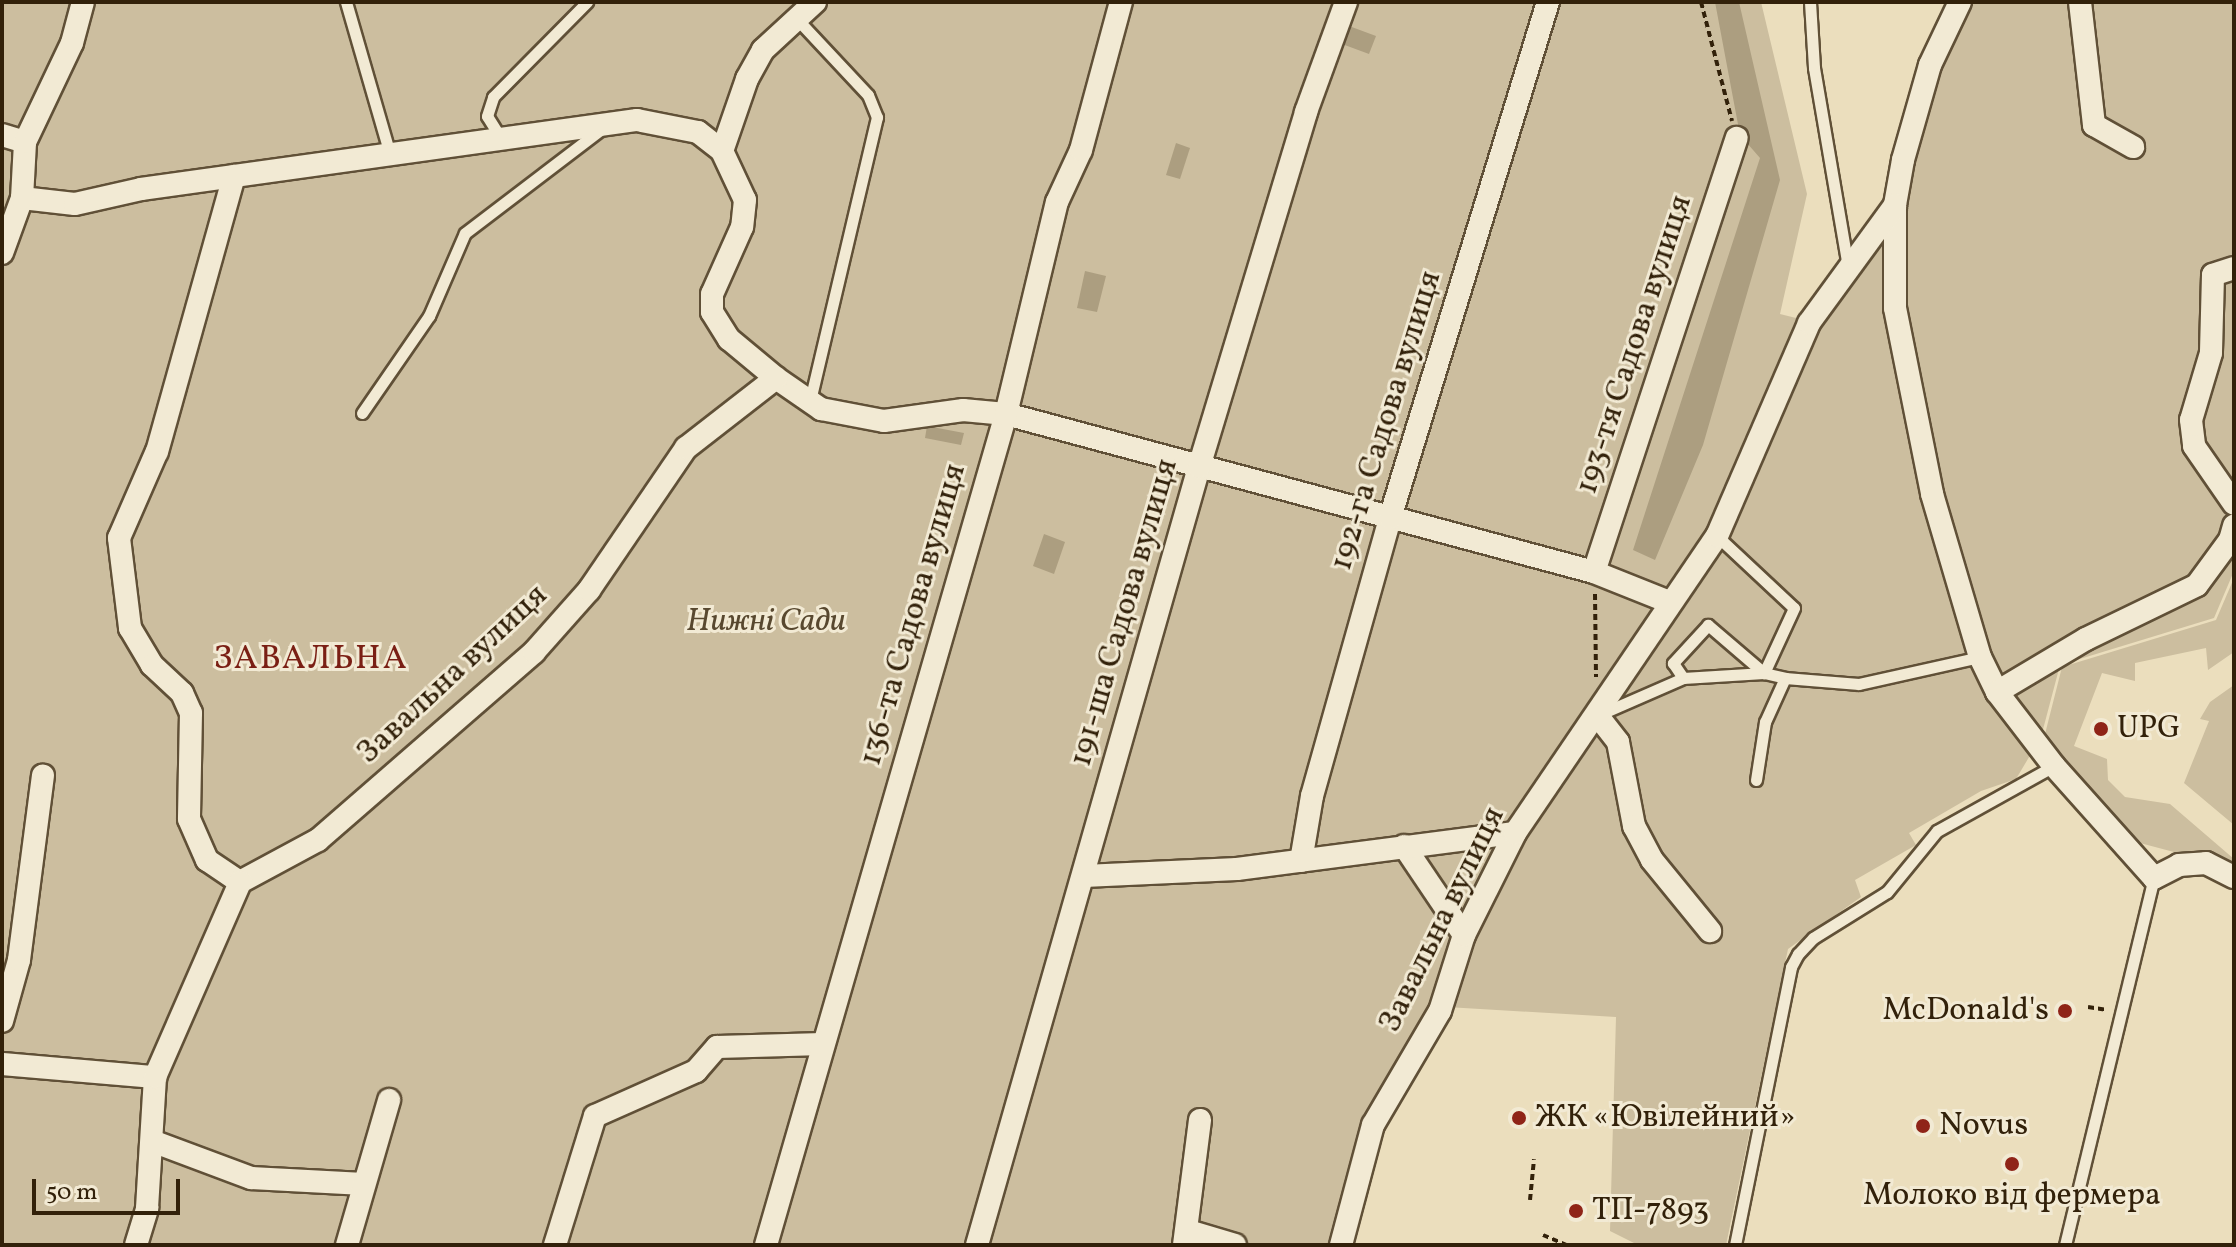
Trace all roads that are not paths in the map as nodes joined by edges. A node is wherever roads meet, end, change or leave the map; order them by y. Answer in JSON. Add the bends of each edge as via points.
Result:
{"nodes":[{"id":1,"x":83,"y":2,"type":"edge"},
{"id":2,"x":346,"y":2,"type":"edge"},
{"id":3,"x":587,"y":2,"type":"edge"},
{"id":4,"x":1121,"y":2,"type":"edge"},
{"id":5,"x":1346,"y":2,"type":"edge"},
{"id":6,"x":1548,"y":2,"type":"edge"},
{"id":7,"x":1810,"y":2,"type":"edge"},
{"id":8,"x":1960,"y":2,"type":"edge"},
{"id":9,"x":2080,"y":2,"type":"edge"},
{"id":10,"x":807,"y":7,"type":"edge"},
{"id":11,"x":604,"y":127,"type":"junction"},
{"id":12,"x":2,"y":135,"type":"edge"},
{"id":13,"x":1737,"y":138,"type":"road end"},
{"id":14,"x":502,"y":141,"type":"junction"},
{"id":15,"x":25,"y":142,"type":"junction"},
{"id":16,"x":2133,"y":147,"type":"dead end"},
{"id":17,"x":722,"y":151,"type":"junction"},
{"id":18,"x":390,"y":154,"type":"junction"},
{"id":19,"x":234,"y":176,"type":"junction"},
{"id":20,"x":22,"y":198,"type":"junction"},
{"id":21,"x":1895,"y":205,"type":"junction"},
{"id":22,"x":2,"y":253,"type":"edge"},
{"id":23,"x":2234,"y":268,"type":"edge"},
{"id":24,"x":1849,"y":269,"type":"junction"},
{"id":25,"x":776,"y":378,"type":"junction"},
{"id":26,"x":810,"y":401,"type":"junction"},
{"id":27,"x":362,"y":413,"type":"dead end"},
{"id":28,"x":1006,"y":414,"type":"junction"},
{"id":29,"x":1199,"y":467,"type":"junction"},
{"id":30,"x":2234,"y":504,"type":"edge"},
{"id":31,"x":1390,"y":518,"type":"junction"},
{"id":32,"x":2234,"y":526,"type":"edge"},
{"id":33,"x":1717,"y":536,"type":"junction"},
{"id":34,"x":1594,"y":572,"type":"junction"},
{"id":35,"x":1669,"y":602,"type":"junction"},
{"id":36,"x":1980,"y":657,"type":"junction"},
{"id":37,"x":1764,"y":673,"type":"junction"},
{"id":38,"x":1683,"y":678,"type":"junction"},
{"id":39,"x":1785,"y":678,"type":"junction"},
{"id":40,"x":1997,"y":692,"type":"junction"},
{"id":41,"x":1597,"y":715,"type":"junction"},
{"id":42,"x":2054,"y":766,"type":"junction"},
{"id":43,"x":43,"y":776,"type":"dead end"},
{"id":44,"x":1756,"y":780,"type":"dead end"},
{"id":45,"x":1515,"y":833,"type":"junction"},
{"id":46,"x":1404,"y":846,"type":"junction"},
{"id":47,"x":1301,"y":861,"type":"junction"},
{"id":48,"x":1084,"y":876,"type":"junction"},
{"id":49,"x":2234,"y":877,"type":"edge"},
{"id":50,"x":2154,"y":878,"type":"junction"},
{"id":51,"x":240,"y":882,"type":"junction"},
{"id":52,"x":1710,"y":931,"type":"dead end"},
{"id":53,"x":1464,"y":935,"type":"junction"},
{"id":54,"x":2,"y":1021,"type":"edge"},
{"id":55,"x":823,"y":1044,"type":"junction"},
{"id":56,"x":2,"y":1064,"type":"edge"},
{"id":57,"x":155,"y":1077,"type":"junction"},
{"id":58,"x":389,"y":1100,"type":"dead end"},
{"id":59,"x":1200,"y":1120,"type":"dead end"},
{"id":60,"x":152,"y":1141,"type":"junction"},
{"id":61,"x":364,"y":1184,"type":"junction"},
{"id":62,"x":1186,"y":1238,"type":"edge"},
{"id":63,"x":136,"y":1245,"type":"edge"},
{"id":64,"x":347,"y":1245,"type":"edge"},
{"id":65,"x":555,"y":1245,"type":"edge"},
{"id":66,"x":766,"y":1245,"type":"edge"},
{"id":67,"x":977,"y":1245,"type":"edge"},
{"id":68,"x":1235,"y":1245,"type":"edge"},
{"id":69,"x":1341,"y":1245,"type":"edge"},
{"id":70,"x":1735,"y":1245,"type":"edge"},
{"id":71,"x":2065,"y":1245,"type":"edge"}],
"edges":[{"from":1,"to":15,"type":"street","via":[[72,43]]},
{"from":2,"to":18,"type":"lane"},
{"from":3,"to":14,"type":"lane","via":[[493,97],[487,116]]},
{"from":4,"to":28,"type":"street","name":"136-та Садова вулиця","via":[[1081,150],[1057,202]]},
{"from":5,"to":29,"type":"street","name":"191-ша Садова вулиця","via":[[1306,112]]},
{"from":6,"to":31,"type":"street","name":"192-га Садова вулиця"},
{"from":7,"to":24,"type":"lane","via":[[1814,68]]},
{"from":8,"to":21,"type":"street","via":[[1930,65]]},
{"from":9,"to":16,"type":"street","via":[[2094,125]]},
{"from":10,"to":17,"type":"street","via":[[752,69]]},
{"from":10,"to":26,"type":"lane","via":[[868,95],[877,117]]},
{"from":11,"to":14,"type":"street"},
{"from":11,"to":17,"type":"street","via":[[637,120],[670,123],[698,132]]},
{"from":11,"to":27,"type":"lane","via":[[465,233],[429,316]]},
{"from":12,"to":15,"type":"street"},
{"from":13,"to":34,"type":"street","name":"193-тя Садова вулиця"},
{"from":14,"to":18,"type":"street"},
{"from":15,"to":20,"type":"street"},
{"from":17,"to":25,"type":"street","via":[[745,200],[742,227],[712,294],[712,312],[729,339]]},
{"from":18,"to":19,"type":"street"},
{"from":19,"to":20,"type":"street","via":[[75,204]]},
{"from":19,"to":51,"type":"street","via":[[157,451],[119,538],[130,628],[152,665],[182,693],[191,713],[189,819],[207,860]]},
{"from":20,"to":22,"type":"street"},
{"from":21,"to":24,"type":"street","name":"Завальна вулиця"},
{"from":21,"to":36,"type":"street","via":[[1895,308],[1932,494]]},
{"from":23,"to":30,"type":"street","via":[[2213,275],[2211,353],[2191,420],[2194,446]]},
{"from":24,"to":33,"type":"street","name":"Завальна вулиця","via":[[1802,337]]},
{"from":25,"to":26,"type":"street"},
{"from":25,"to":51,"type":"street","name":"Завальна вулиця","via":[[686,448],[589,590],[534,652],[318,840]]},
{"from":26,"to":28,"type":"street","via":[[821,409],[884,421],[963,410]]},
{"from":28,"to":29,"type":"street"},
{"from":28,"to":55,"type":"street","name":"136-та Садова вулиця"},
{"from":29,"to":31,"type":"street"},
{"from":29,"to":48,"type":"street","name":"191-ша Садова вулиця"},
{"from":31,"to":34,"type":"street"},
{"from":31,"to":47,"type":"street","name":"192-га Садова вулиця","via":[[1312,796]]},
{"from":32,"to":40,"type":"street","via":[[2230,540],[2197,585],[2086,639]]},
{"from":33,"to":35,"type":"street","name":"Завальна вулиця"},
{"from":33,"to":37,"type":"lane","via":[[1794,608]]},
{"from":34,"to":35,"type":"street"},
{"from":35,"to":41,"type":"street","name":"Завальна вулиця"},
{"from":36,"to":39,"type":"lane","via":[[1859,684]]},
{"from":36,"to":40,"type":"street"},
{"from":37,"to":38,"type":"lane"},
{"from":37,"to":38,"type":"lane","via":[[1708,625],[1673,663]]},
{"from":37,"to":39,"type":"lane"},
{"from":38,"to":41,"type":"lane"},
{"from":39,"to":44,"type":"lane","via":[[1765,722]]},
{"from":40,"to":42,"type":"street"},
{"from":41,"to":45,"type":"street","name":"Завальна вулиця"},
{"from":41,"to":52,"type":"street","via":[[1618,742],[1634,826],[1652,860]]},
{"from":42,"to":50,"type":"street"},
{"from":42,"to":70,"type":"lane","via":[[1937,831],[1887,892],[1813,938],[1798,954],[1791,967]]},
{"from":43,"to":54,"type":"street","via":[[19,960]]},
{"from":45,"to":46,"type":"street"},
{"from":45,"to":53,"type":"street","name":"Завальна вулиця"},
{"from":46,"to":47,"type":"street"},
{"from":46,"to":53,"type":"street"},
{"from":47,"to":48,"type":"street"},
{"from":48,"to":67,"type":"street","name":"191-ша Садова вулиця"},
{"from":49,"to":50,"type":"street","via":[[2206,863],[2179,865]]},
{"from":50,"to":71,"type":"lane"},
{"from":51,"to":57,"type":"street"},
{"from":53,"to":69,"type":"street","name":"Завальна вулиця","via":[[1440,1011],[1373,1125]]},
{"from":55,"to":65,"type":"street","via":[[717,1047],[696,1071],[595,1116]]},
{"from":55,"to":66,"type":"street","name":"136-та Садова вулиця"},
{"from":56,"to":57,"type":"street"},
{"from":57,"to":60,"type":"street"},
{"from":58,"to":61,"type":"street"},
{"from":59,"to":62,"type":"street"},
{"from":60,"to":61,"type":"street","via":[[251,1178]]},
{"from":60,"to":63,"type":"street","via":[[147,1208]]},
{"from":61,"to":64,"type":"street"},
{"from":62,"to":68,"type":"street"}]}
